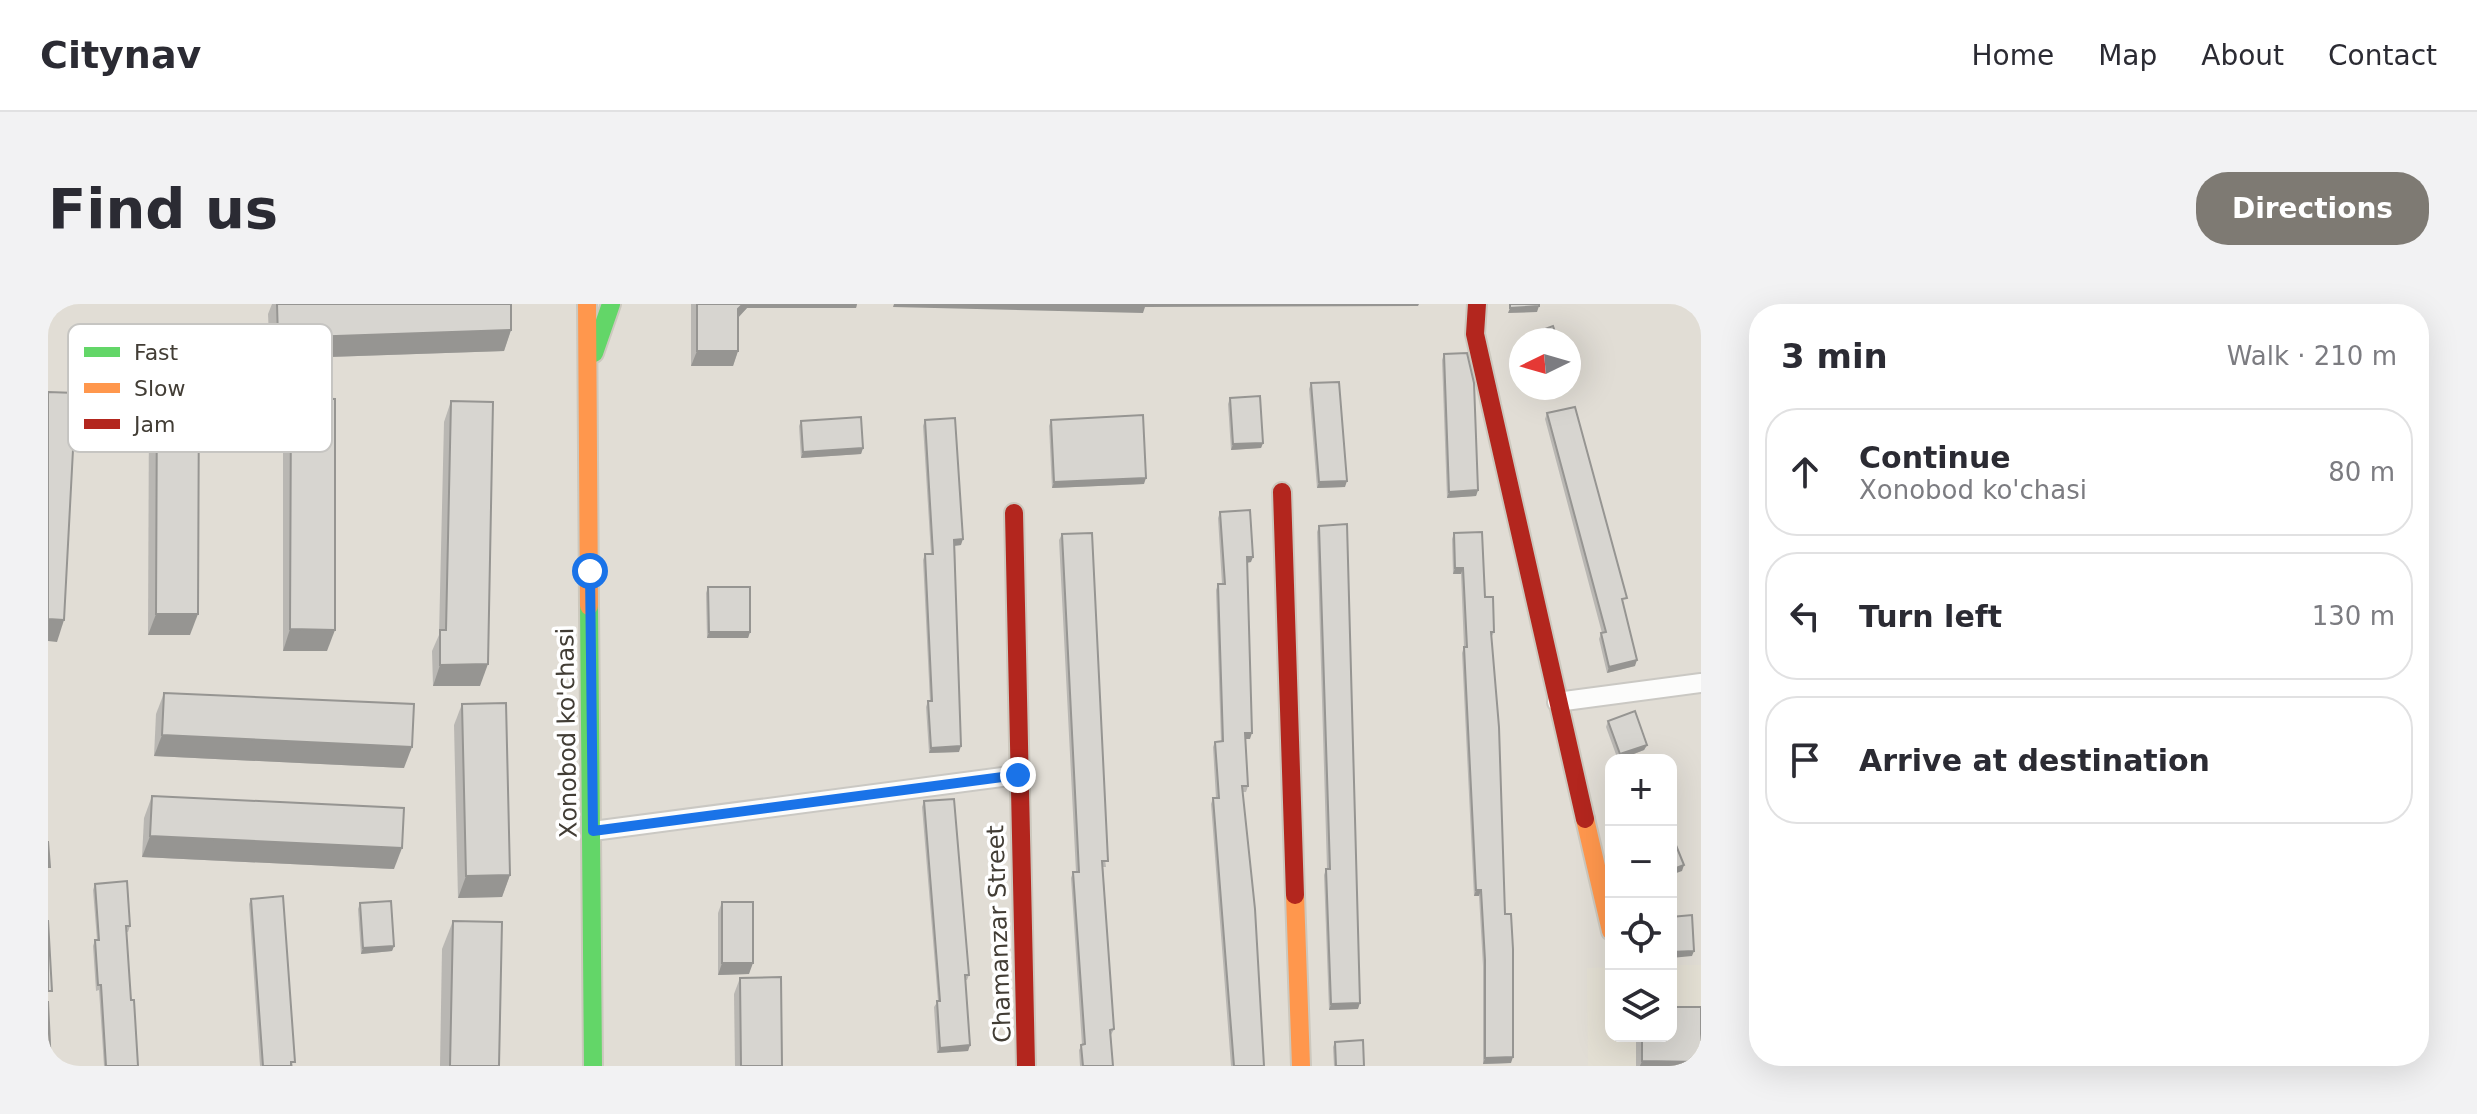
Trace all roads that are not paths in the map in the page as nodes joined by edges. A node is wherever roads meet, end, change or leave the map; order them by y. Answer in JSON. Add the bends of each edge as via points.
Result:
{"nodes":[{"id":1,"x":587,"y":304,"type":"edge"},
{"id":2,"x":611,"y":304,"type":"edge"},
{"id":3,"x":1477,"y":304,"type":"edge"},
{"id":4,"x":588,"y":371,"type":"junction"},
{"id":5,"x":1282,"y":492,"type":"dead end"},
{"id":6,"x":1014,"y":513,"type":"dead end"},
{"id":7,"x":1701,"y":683,"type":"edge"},
{"id":8,"x":1557,"y":702,"type":"junction"},
{"id":9,"x":1018,"y":775,"type":"junction"},
{"id":10,"x":593,"y":831,"type":"junction"},
{"id":11,"x":1605,"y":906,"type":"edge"},
{"id":12,"x":593,"y":1066,"type":"edge"},
{"id":13,"x":1026,"y":1066,"type":"edge"},
{"id":14,"x":1301,"y":1066,"type":"edge"}],
"edges":[{"from":1,"to":4,"type":"street","name":"Xonobod ko'chasi"},
{"from":2,"to":4,"type":"street"},
{"from":3,"to":8,"type":"street","via":[[1475,334]]},
{"from":4,"to":10,"type":"street","name":"Xonobod ko'chasi"},
{"from":5,"to":14,"type":"street"},
{"from":6,"to":9,"type":"street","name":"Chamanzar Street"},
{"from":7,"to":8,"type":"street"},
{"from":8,"to":11,"type":"street"},
{"from":9,"to":10,"type":"street"},
{"from":9,"to":13,"type":"street","name":"Chamanzar Street"},
{"from":10,"to":12,"type":"street","name":"Xonobod ko'chasi"}]}
